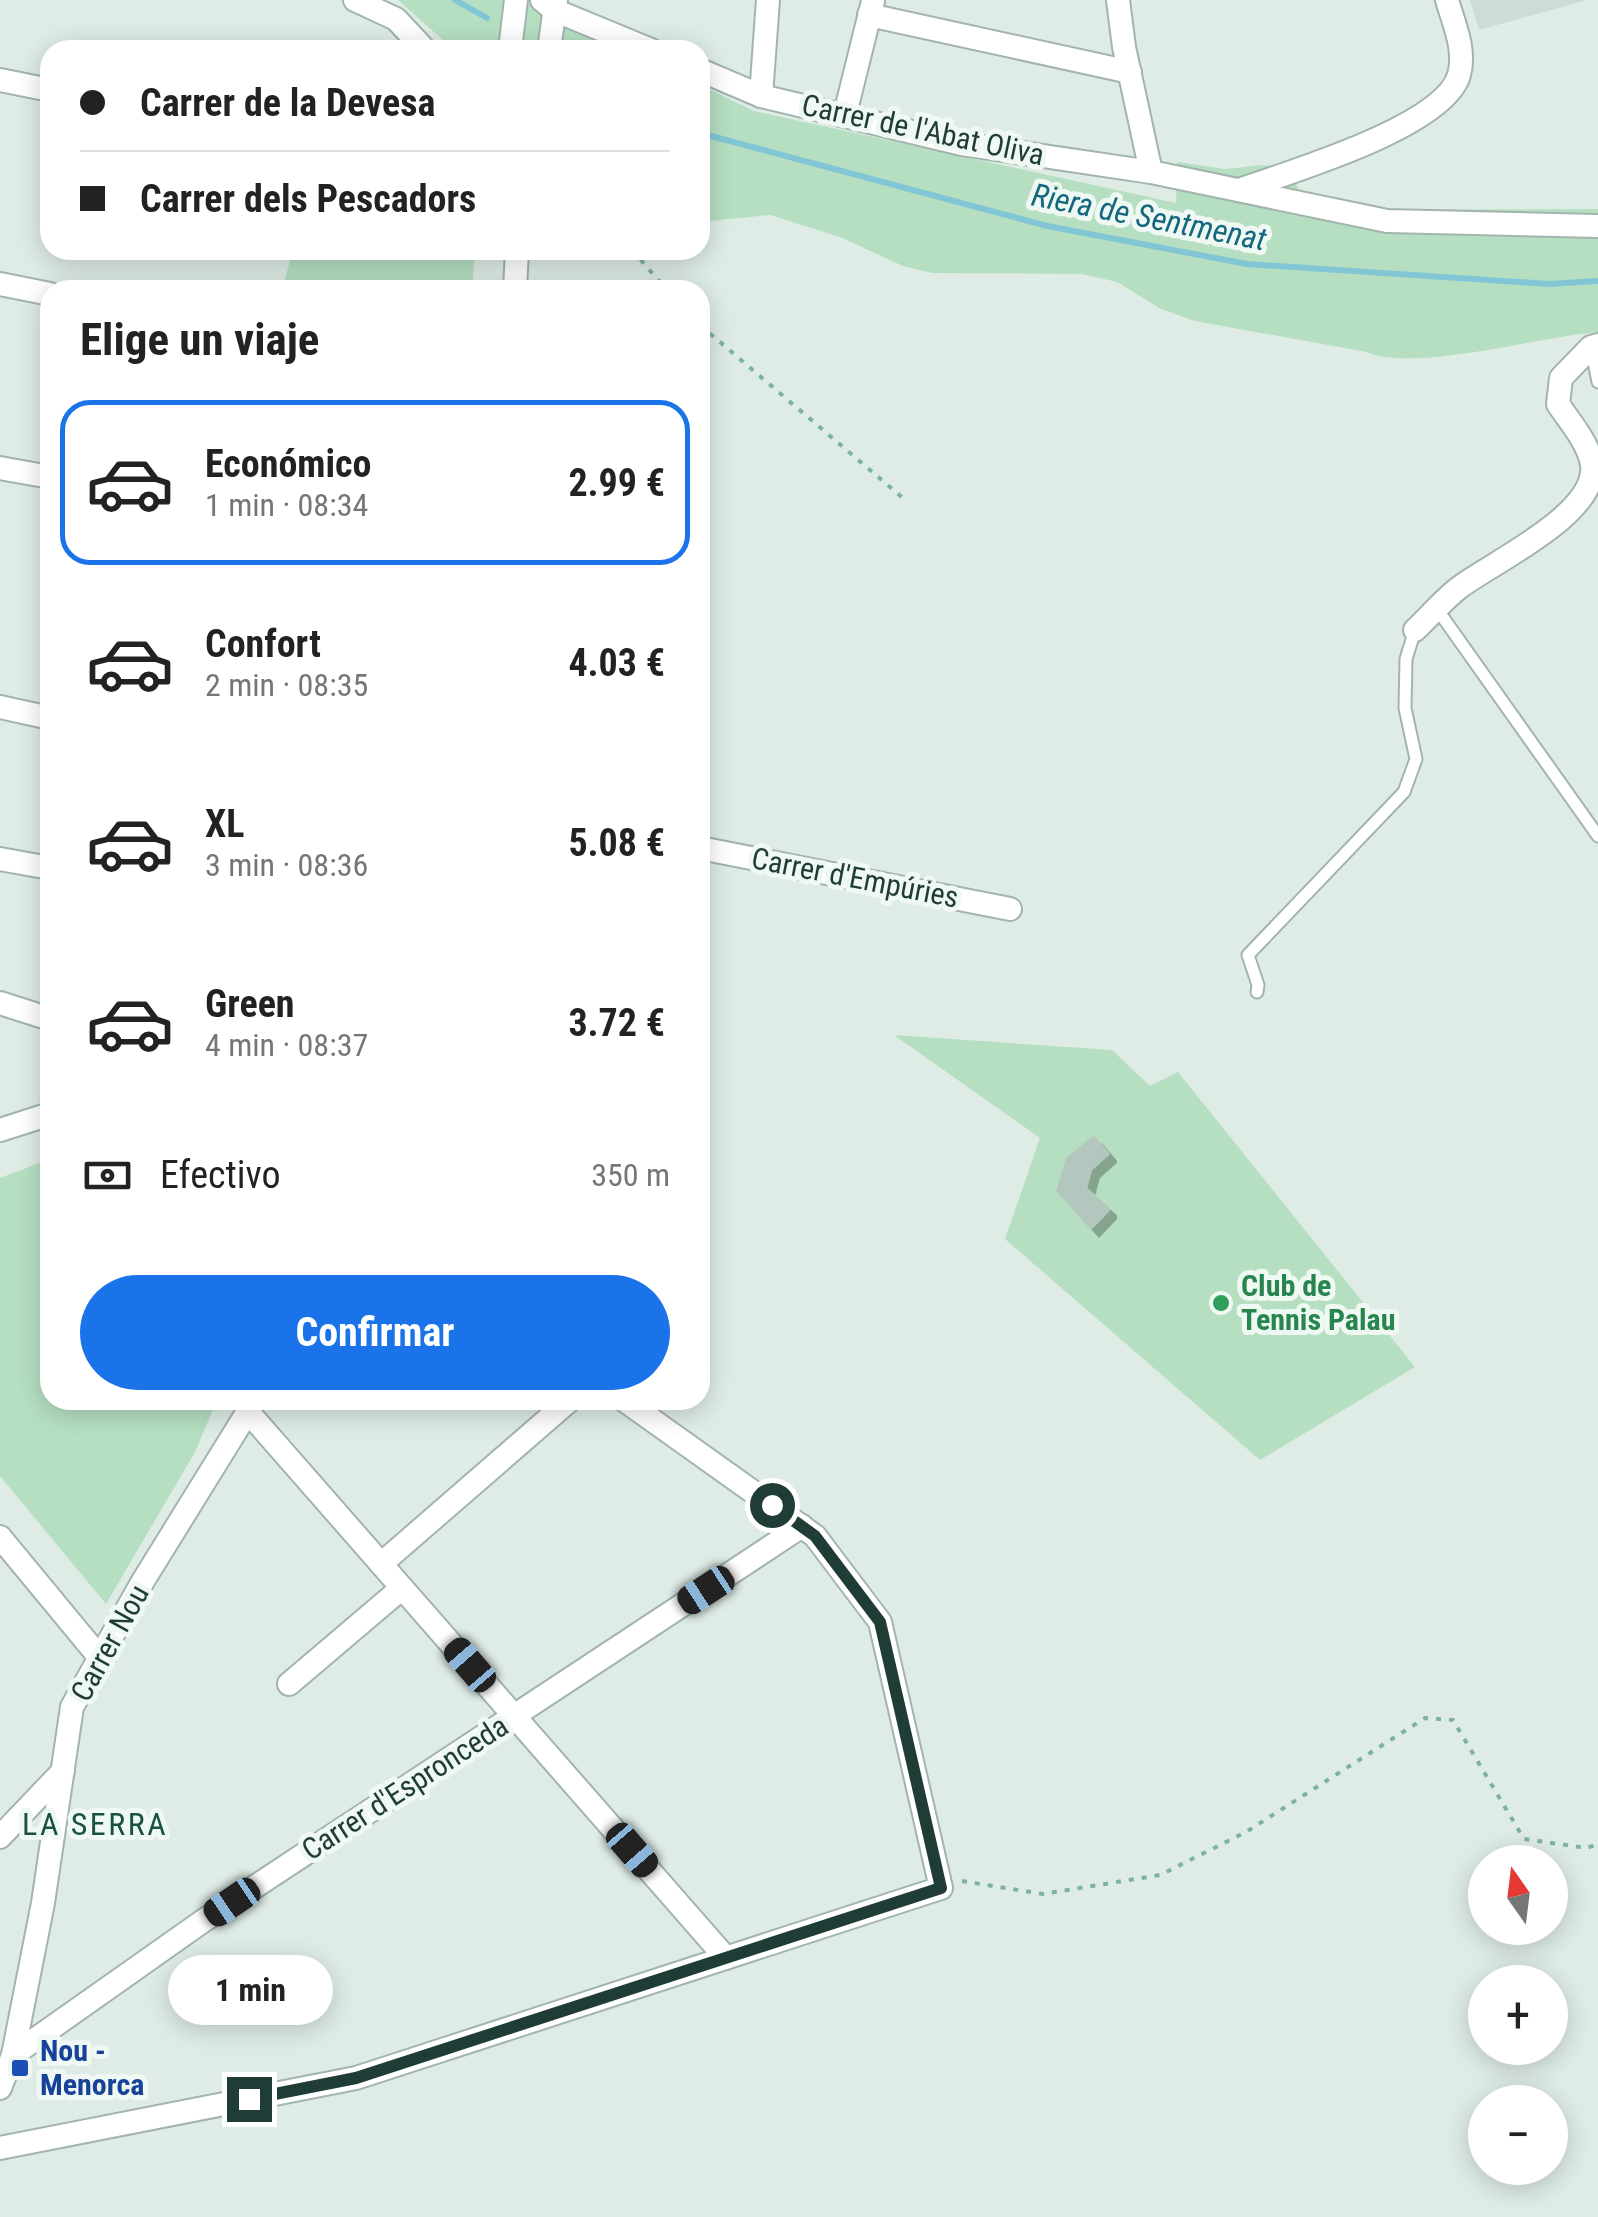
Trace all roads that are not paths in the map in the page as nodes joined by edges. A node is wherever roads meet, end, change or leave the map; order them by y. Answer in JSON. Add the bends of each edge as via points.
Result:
{"nodes":[{"id":1,"x":355,"y":0,"type":"edge"},
{"id":2,"x":516,"y":0,"type":"edge"},
{"id":3,"x":768,"y":0,"type":"edge"},
{"id":4,"x":1118,"y":0,"type":"edge"},
{"id":5,"x":1447,"y":0,"type":"edge"},
{"id":6,"x":551,"y":3,"type":"edge"},
{"id":7,"x":871,"y":8,"type":"edge"},
{"id":8,"x":416,"y":40,"type":"edge"},
{"id":9,"x":511,"y":40,"type":"edge"},
{"id":10,"x":549,"y":40,"type":"edge"},
{"id":11,"x":630,"y":40,"type":"edge"},
{"id":12,"x":1130,"y":72,"type":"junction"},
{"id":13,"x":710,"y":74,"type":"edge"},
{"id":14,"x":0,"y":80,"type":"edge"},
{"id":15,"x":40,"y":88,"type":"edge"},
{"id":16,"x":760,"y":96,"type":"junction"},
{"id":17,"x":845,"y":114,"type":"junction"},
{"id":18,"x":1151,"y":172,"type":"junction"},
{"id":19,"x":1238,"y":190,"type":"junction"},
{"id":20,"x":1598,"y":226,"type":"edge"},
{"id":21,"x":0,"y":284,"type":"edge"},
{"id":22,"x":40,"y":292,"type":"edge"},
{"id":23,"x":1594,"y":346,"type":"edge"},
{"id":24,"x":1598,"y":382,"type":"edge"},
{"id":25,"x":0,"y":468,"type":"edge"},
{"id":26,"x":40,"y":476,"type":"edge"},
{"id":27,"x":1437,"y":609,"type":"junction"},
{"id":28,"x":1415,"y":630,"type":"joint"},
{"id":29,"x":0,"y":707,"type":"edge"},
{"id":30,"x":40,"y":716,"type":"edge"},
{"id":31,"x":1598,"y":836,"type":"edge"},
{"id":32,"x":710,"y":850,"type":"edge"},
{"id":33,"x":0,"y":859,"type":"edge"},
{"id":34,"x":40,"y":866,"type":"edge"},
{"id":35,"x":1010,"y":909,"type":"dead end"},
{"id":36,"x":1257,"y":992,"type":"dead end"},
{"id":37,"x":0,"y":1003,"type":"edge"},
{"id":38,"x":40,"y":1016,"type":"edge"},
{"id":39,"x":40,"y":1117,"type":"edge"},
{"id":40,"x":0,"y":1130,"type":"edge"},
{"id":41,"x":250,"y":1410,"type":"edge"},
{"id":42,"x":254,"y":1410,"type":"edge"},
{"id":43,"x":558,"y":1410,"type":"edge"},
{"id":44,"x":638,"y":1410,"type":"edge"},
{"id":45,"x":802,"y":1526,"type":"junction"},
{"id":46,"x":0,"y":1537,"type":"edge"},
{"id":47,"x":381,"y":1564,"type":"junction"},
{"id":48,"x":402,"y":1588,"type":"junction"},
{"id":49,"x":100,"y":1658,"type":"junction"},
{"id":50,"x":289,"y":1684,"type":"dead end"},
{"id":51,"x":515,"y":1716,"type":"junction"},
{"id":52,"x":63,"y":1772,"type":"junction"},
{"id":53,"x":0,"y":1837,"type":"edge"},
{"id":54,"x":726,"y":1958,"type":"junction"},
{"id":55,"x":13,"y":2055,"type":"junction"},
{"id":56,"x":0,"y":2088,"type":"edge"},
{"id":57,"x":0,"y":2148,"type":"edge"}],
"edges":[{"from":1,"to":8,"type":"street","via":[[396,19]]},
{"from":2,"to":9,"type":"street"},
{"from":3,"to":16,"type":"street"},
{"from":4,"to":12,"type":"street"},
{"from":5,"to":19,"type":"street","via":[[1462,57],[1454,88],[1443,100],[1364,146]]},
{"from":6,"to":10,"type":"street"},
{"from":6,"to":11,"type":"street"},
{"from":7,"to":12,"type":"street"},
{"from":7,"to":17,"type":"street"},
{"from":12,"to":18,"type":"street"},
{"from":13,"to":16,"type":"street","name":"Carrer de l'Abat Oliva"},
{"from":14,"to":15,"type":"street"},
{"from":16,"to":17,"type":"street","name":"Carrer de l'Abat Oliva"},
{"from":17,"to":18,"type":"street","name":"Carrer de l'Abat Oliva","via":[[962,144]]},
{"from":18,"to":19,"type":"street","name":"Carrer de l'Abat Oliva"},
{"from":19,"to":20,"type":"street","name":"Carrer de l'Abat Oliva","via":[[1387,222]]},
{"from":21,"to":22,"type":"street"},
{"from":23,"to":24,"type":"lane"},
{"from":23,"to":27,"type":"street","via":[[1561,378],[1558,404],[1592,466],[1588,484],[1571,512]]},
{"from":25,"to":26,"type":"street"},
{"from":27,"to":28,"type":"street"},
{"from":27,"to":31,"type":"lane"},
{"from":28,"to":36,"type":"lane","via":[[1406,659],[1406,708],[1416,759],[1404,792],[1248,955]]},
{"from":29,"to":30,"type":"street"},
{"from":32,"to":35,"type":"street","name":"Carrer d'Empúries"},
{"from":33,"to":34,"type":"street"},
{"from":37,"to":38,"type":"street"},
{"from":39,"to":40,"type":"street"},
{"from":41,"to":49,"type":"street","name":"Carrer Nou"},
{"from":42,"to":47,"type":"street"},
{"from":43,"to":47,"type":"street"},
{"from":44,"to":45,"type":"street"},
{"from":45,"to":51,"type":"street","name":"Carrer d'Espronceda"},
{"from":45,"to":54,"type":"street","via":[[880,1622],[940,1884]]},
{"from":46,"to":49,"type":"street"},
{"from":47,"to":48,"type":"street"},
{"from":48,"to":50,"type":"street"},
{"from":48,"to":51,"type":"street"},
{"from":49,"to":52,"type":"street","name":"Carrer Nou","via":[[72,1706]]},
{"from":51,"to":54,"type":"street"},
{"from":51,"to":55,"type":"street","name":"Carrer d'Espronceda"},
{"from":52,"to":53,"type":"street"},
{"from":52,"to":55,"type":"street","name":"Carrer Nou"},
{"from":54,"to":57,"type":"street","via":[[356,2078]]},
{"from":55,"to":56,"type":"street","name":"Carrer Nou"}]}
